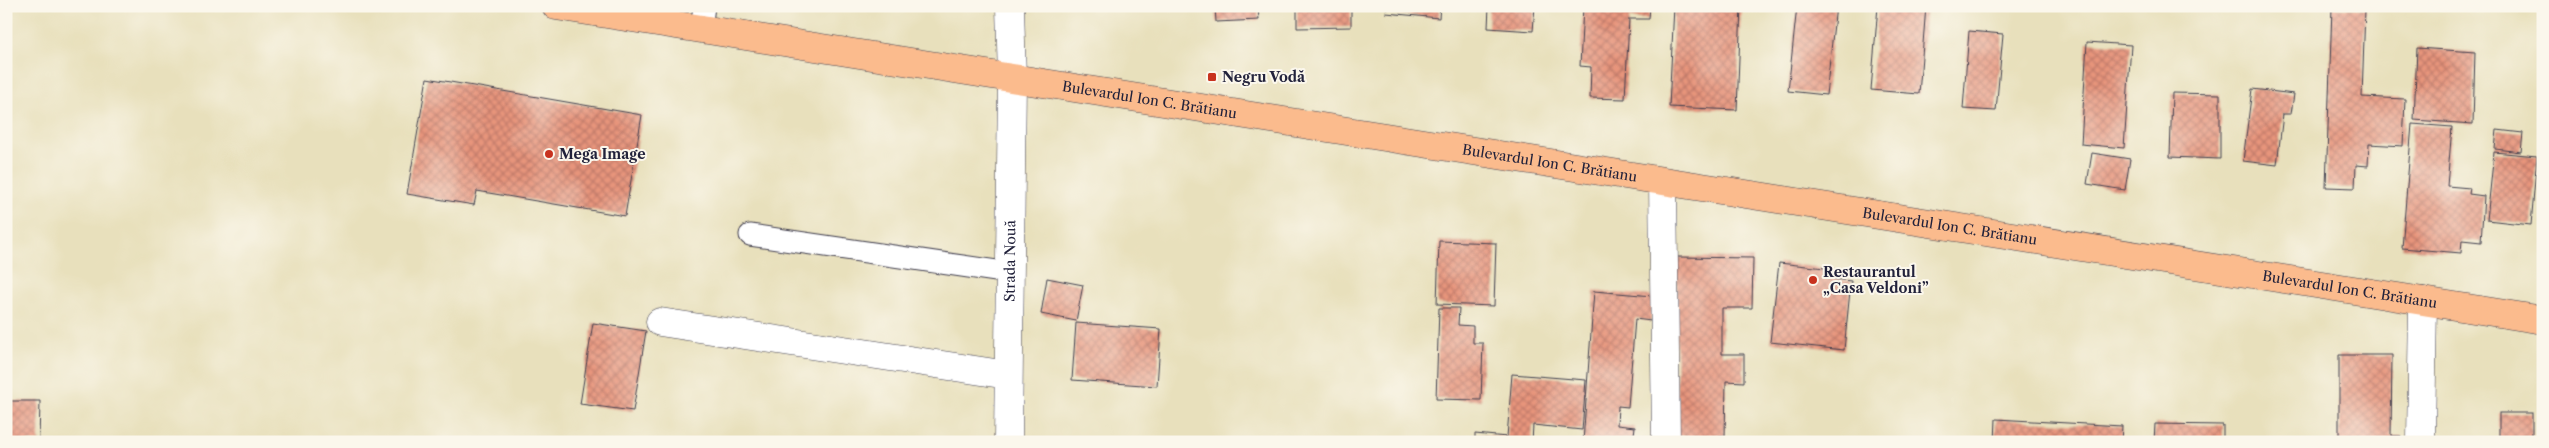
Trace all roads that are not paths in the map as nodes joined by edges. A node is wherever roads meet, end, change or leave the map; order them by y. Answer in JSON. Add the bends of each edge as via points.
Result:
{"nodes":[{"id":1,"x":556,"y":6,"type":"edge"},
{"id":2,"x":1010,"y":6,"type":"edge"},
{"id":3,"x":702,"y":18,"type":"edge"},
{"id":4,"x":1012,"y":79,"type":"junction"},
{"id":5,"x":1663,"y":182,"type":"junction"},
{"id":6,"x":750,"y":235,"type":"dead end"},
{"id":7,"x":1010,"y":273,"type":"junction"},
{"id":8,"x":2423,"y":302,"type":"junction"},
{"id":9,"x":2543,"y":320,"type":"edge"},
{"id":10,"x":660,"y":322,"type":"dead end"},
{"id":11,"x":1008,"y":376,"type":"junction"},
{"id":12,"x":1008,"y":442,"type":"edge"},
{"id":13,"x":1666,"y":442,"type":"edge"},
{"id":14,"x":2421,"y":442,"type":"edge"}],
"edges":[{"from":1,"to":3,"type":"main road","name":"Bulevardul Ion C. Brătianu"},
{"from":2,"to":4,"type":"street","name":"Strada Nouă"},
{"from":3,"to":4,"type":"main road","name":"Bulevardul Ion C. Brătianu"},
{"from":4,"to":5,"type":"main road","name":"Bulevardul Ion C. Brătianu"},
{"from":4,"to":7,"type":"street","name":"Strada Nouă"},
{"from":5,"to":8,"type":"main road","name":"Bulevardul Ion C. Brătianu"},
{"from":5,"to":13,"type":"street"},
{"from":6,"to":7,"type":"lane"},
{"from":7,"to":11,"type":"street","name":"Strada Nouă"},
{"from":8,"to":9,"type":"main road","name":"Bulevardul Ion C. Brătianu"},
{"from":8,"to":14,"type":"street"},
{"from":10,"to":11,"type":"street"},
{"from":11,"to":12,"type":"street","name":"Strada Nouă"}]}
